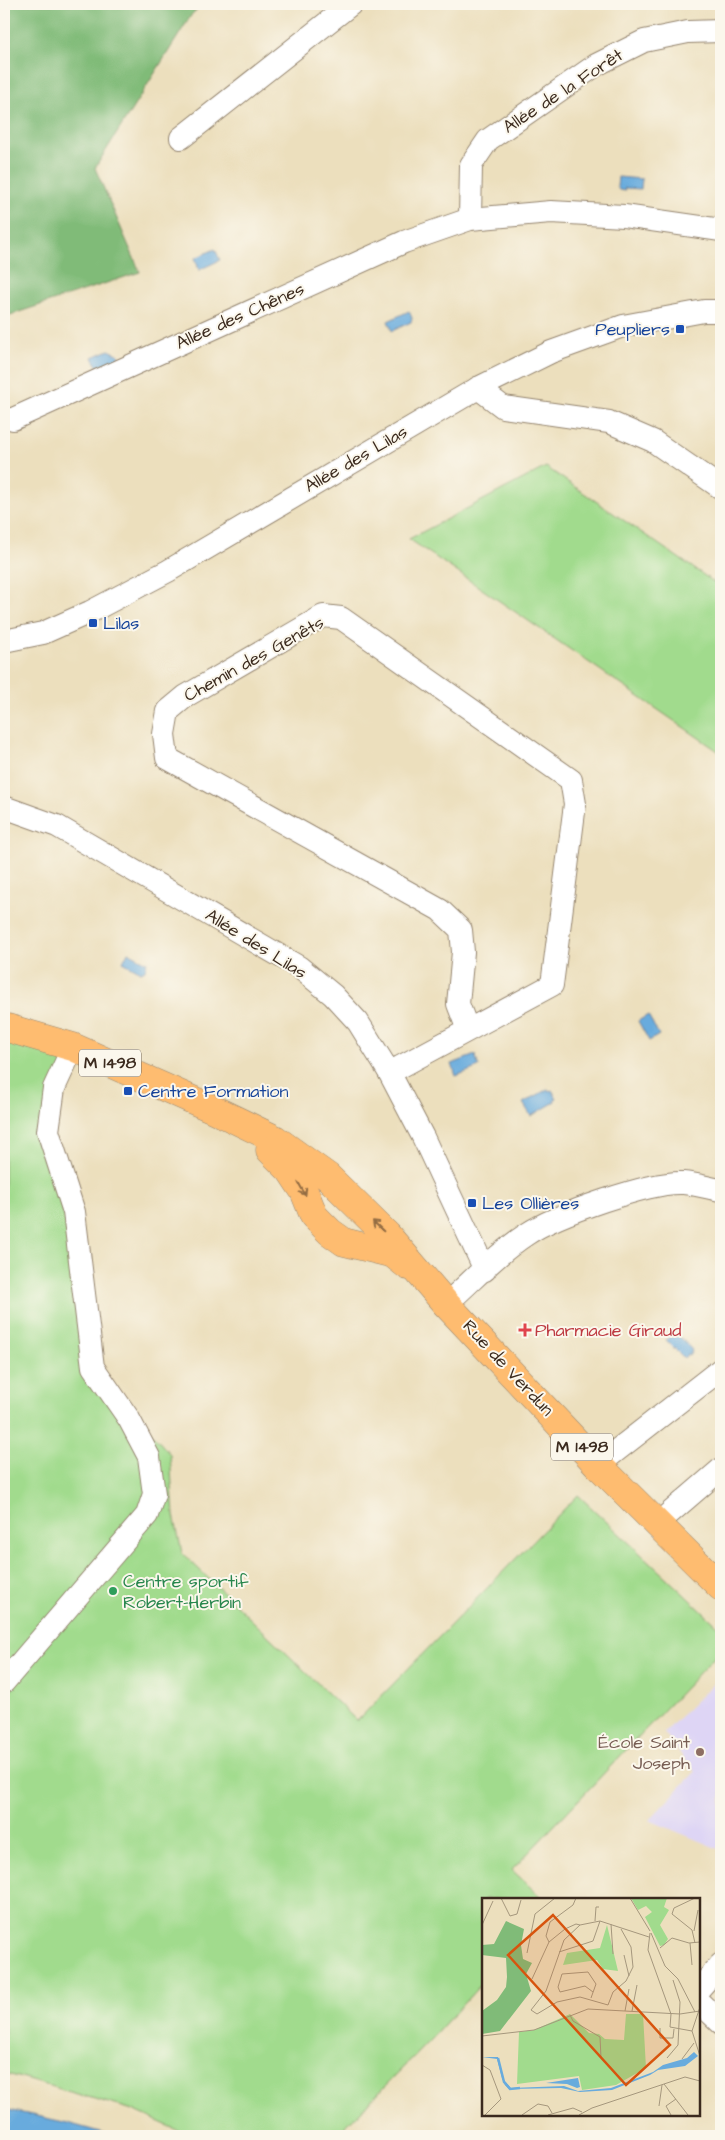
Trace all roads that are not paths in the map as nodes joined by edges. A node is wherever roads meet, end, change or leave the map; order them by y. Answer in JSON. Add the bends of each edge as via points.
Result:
{"nodes":[{"id":1,"x":351,"y":4,"type":"edge"},
{"id":2,"x":721,"y":31,"type":"edge"},
{"id":3,"x":181,"y":138,"type":"dead end"},
{"id":4,"x":470,"y":219,"type":"junction"},
{"id":5,"x":721,"y":230,"type":"edge"},
{"id":6,"x":721,"y":310,"type":"edge"},
{"id":7,"x":478,"y":388,"type":"junction"},
{"id":8,"x":13,"y":418,"type":"dead end"},
{"id":9,"x":721,"y":488,"type":"edge"},
{"id":10,"x":4,"y":641,"type":"edge"},
{"id":11,"x":4,"y":808,"type":"edge"},
{"id":12,"x":4,"y":1027,"type":"edge"},
{"id":13,"x":468,"y":1030,"type":"junction"},
{"id":14,"x":73,"y":1047,"type":"junction"},
{"id":15,"x":388,"y":1072,"type":"junction"},
{"id":16,"x":245,"y":1126,"type":"junction"},
{"id":17,"x":721,"y":1190,"type":"edge"},
{"id":18,"x":485,"y":1270,"type":"junction"},
{"id":19,"x":421,"y":1276,"type":"junction"},
{"id":20,"x":446,"y":1304,"type":"junction"},
{"id":21,"x":721,"y":1369,"type":"edge"},
{"id":22,"x":599,"y":1466,"type":"junction"},
{"id":23,"x":721,"y":1469,"type":"edge"},
{"id":24,"x":657,"y":1524,"type":"junction"},
{"id":25,"x":721,"y":1587,"type":"edge"},
{"id":26,"x":4,"y":1682,"type":"edge"},
{"id":27,"x":721,"y":1964,"type":"edge"},
{"id":28,"x":700,"y":1988,"type":"edge"},
{"id":29,"x":700,"y":2003,"type":"edge"},
{"id":30,"x":721,"y":2023,"type":"edge"}],
"edges":[{"from":1,"to":3,"type":"street"},
{"from":2,"to":4,"type":"street","name":"Allée de la Forêt","via":[[688,32],[644,41],[596,65],[488,140],[471,164]]},
{"from":4,"to":5,"type":"street","name":"Allée des Chênes","via":[[551,212],[624,216]]},
{"from":4,"to":8,"type":"street","name":"Allée des Chênes","via":[[404,242]]},
{"from":6,"to":7,"type":"street","name":"Allée des Lilas","via":[[704,310],[623,326],[551,352]]},
{"from":7,"to":9,"type":"street","via":[[503,407],[609,422],[653,441]]},
{"from":7,"to":10,"type":"street","name":"Allée des Lilas","via":[[168,571],[42,633]]},
{"from":11,"to":15,"type":"street","name":"Allée des Lilas","via":[[57,826],[299,967],[358,1022]]},
{"from":12,"to":14,"type":"main road","name":"Rue de Verdun","number":"M 1498"},
{"from":13,"to":13,"type":"street","name":"Chemin des Genêts","via":[[552,985],[575,804],[571,780],[341,618],[323,616],[186,696],[168,711],[164,734],[167,758],[440,910],[461,930],[463,952],[458,1004]]},
{"from":13,"to":15,"type":"street","name":"Chemin des Genêts"},
{"from":14,"to":16,"type":"main road","name":"Rue de Verdun","number":"M 1498"},
{"from":14,"to":26,"type":"street","via":[[54,1088],[48,1131],[74,1212],[94,1367],[148,1457],[154,1494],[147,1515]]},
{"from":15,"to":18,"type":"street","name":"Allée des Lilas"},
{"from":19,"to":16,"type":"main road","name":"Rue de Verdun","number":"M 1498","one_way":true,"via":[[387,1235],[328,1177],[275,1139]]},
{"from":16,"to":19,"type":"main road","name":"Rue de Verdun","number":"M 1498","one_way":true,"via":[[290,1170],[304,1191],[314,1216],[330,1232],[344,1242],[393,1254]]},
{"from":17,"to":18,"type":"street","via":[[682,1183],[624,1195],[564,1216],[529,1233]]},
{"from":18,"to":20,"type":"street"},
{"from":19,"to":20,"type":"main road","name":"Rue de Verdun","number":"M 1498"},
{"from":20,"to":22,"type":"main road","name":"Rue de Verdun","number":"M 1498"},
{"from":21,"to":22,"type":"street"},
{"from":22,"to":24,"type":"main road","name":"Rue de Verdun","number":"M 1498"},
{"from":23,"to":24,"type":"street"},
{"from":24,"to":25,"type":"main road","name":"Rue de Verdun","number":"M 1498"},
{"from":27,"to":28,"type":"street"},
{"from":29,"to":30,"type":"street"}]}
